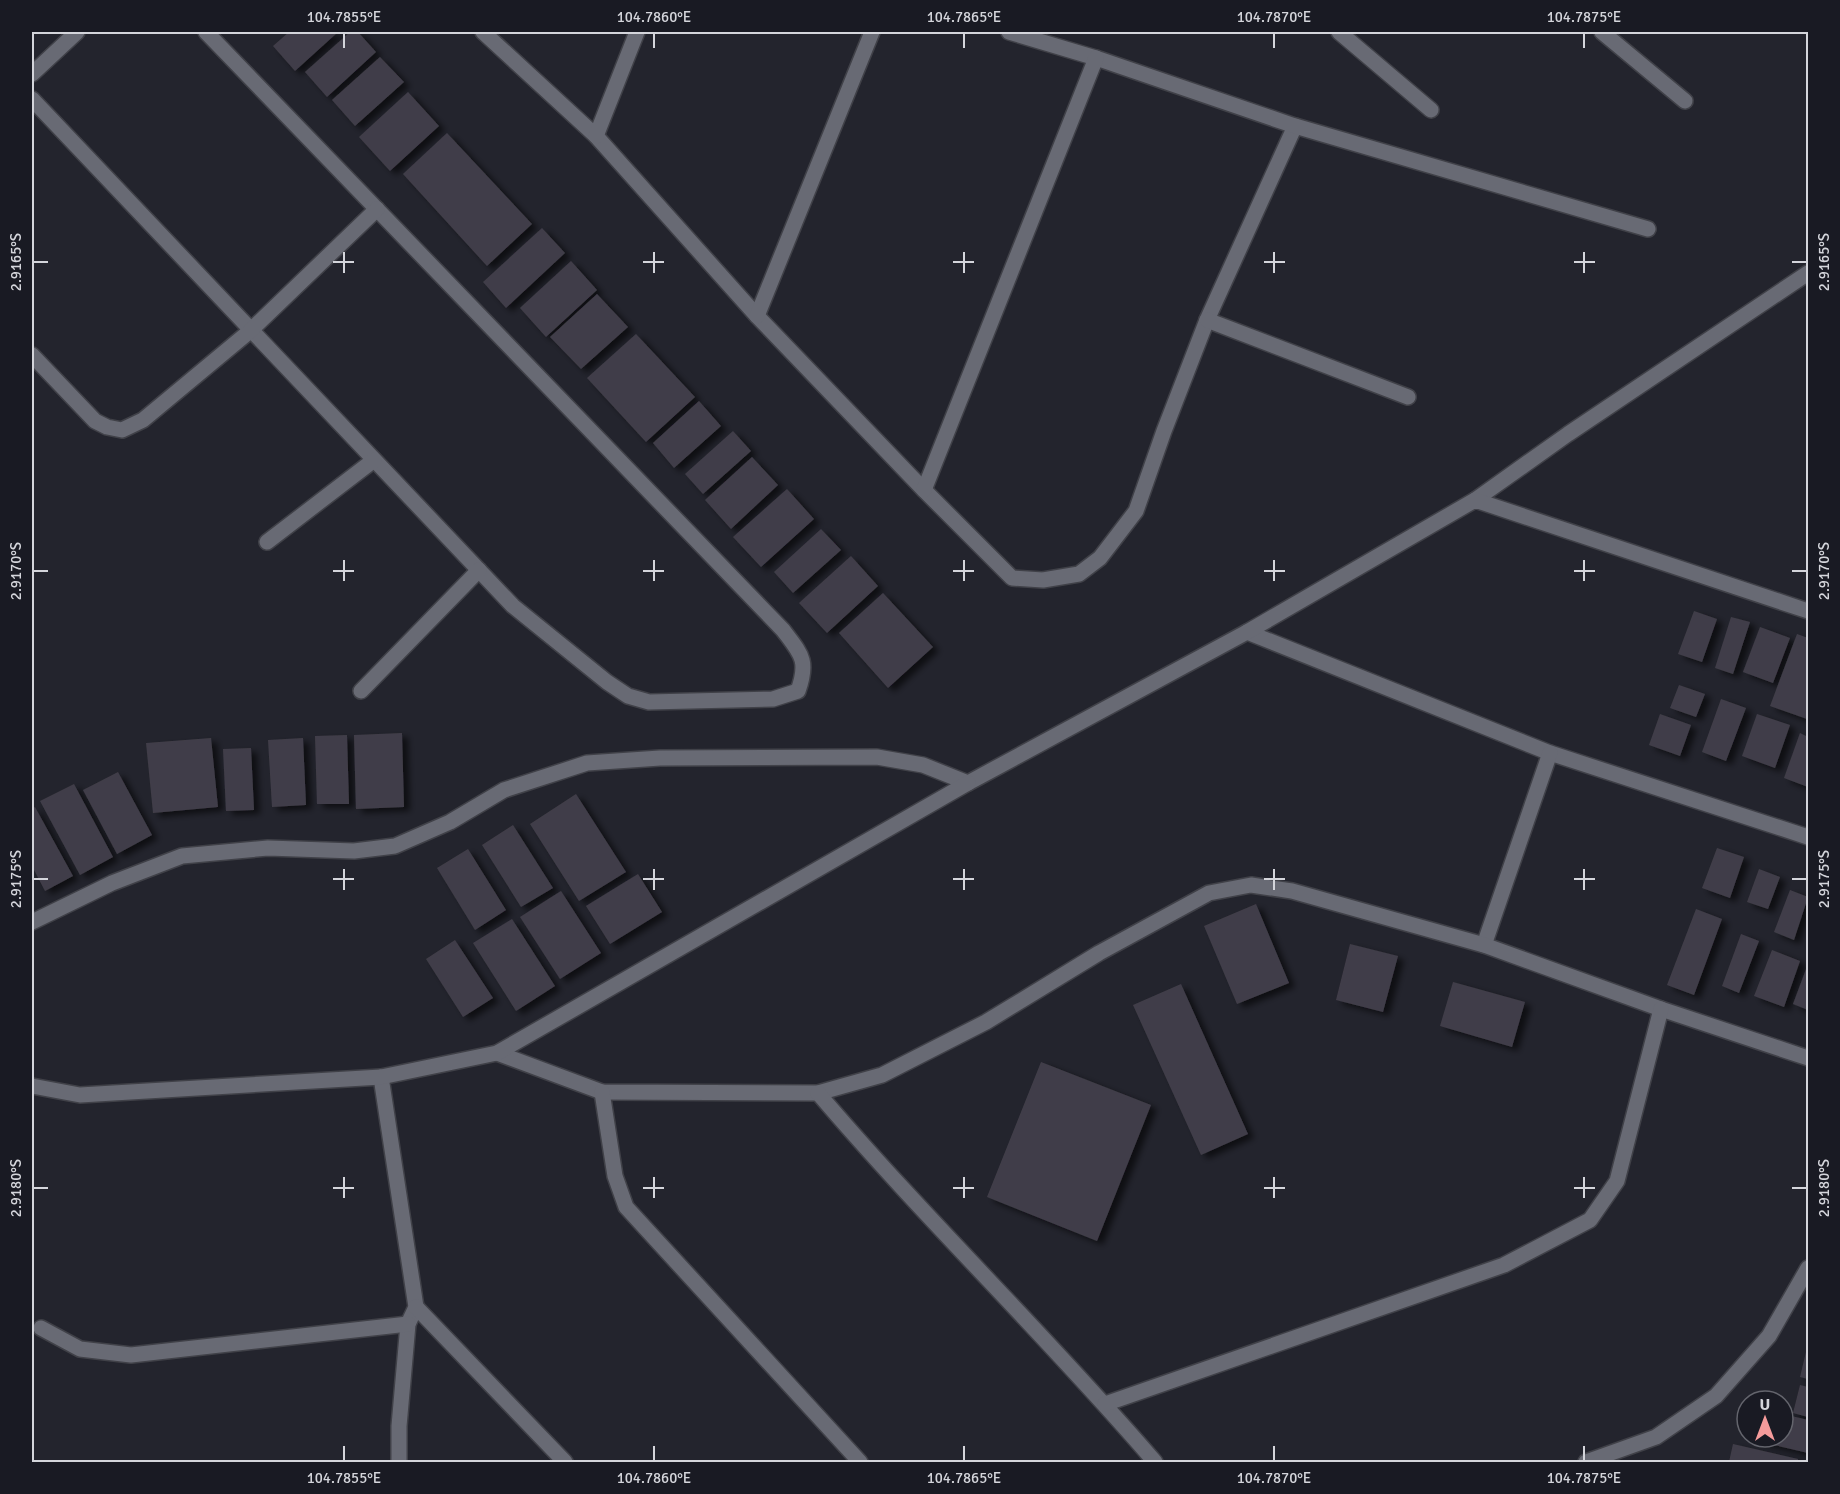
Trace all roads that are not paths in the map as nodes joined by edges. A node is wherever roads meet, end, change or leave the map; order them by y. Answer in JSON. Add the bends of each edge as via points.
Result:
{"nodes":[{"id":1,"x":77,"y":32,"type":"edge"},
{"id":2,"x":206,"y":32,"type":"edge"},
{"id":3,"x":483,"y":32,"type":"edge"},
{"id":4,"x":637,"y":32,"type":"edge"},
{"id":5,"x":872,"y":32,"type":"edge"},
{"id":6,"x":1009,"y":32,"type":"edge"},
{"id":7,"x":1339,"y":32,"type":"edge"},
{"id":8,"x":1602,"y":32,"type":"edge"},
{"id":9,"x":62,"y":37,"type":"edge"},
{"id":10,"x":1095,"y":58,"type":"junction"},
{"id":11,"x":32,"y":74,"type":"edge"},
{"id":12,"x":32,"y":99,"type":"edge"},
{"id":13,"x":1686,"y":101,"type":"dead end"},
{"id":14,"x":1431,"y":110,"type":"dead end"},
{"id":15,"x":1295,"y":126,"type":"junction"},
{"id":16,"x":596,"y":136,"type":"junction"},
{"id":17,"x":377,"y":209,"type":"junction"},
{"id":18,"x":1648,"y":229,"type":"dead end"},
{"id":19,"x":1809,"y":273,"type":"edge"},
{"id":20,"x":757,"y":316,"type":"junction"},
{"id":21,"x":1207,"y":320,"type":"junction"},
{"id":22,"x":250,"y":331,"type":"junction"},
{"id":23,"x":32,"y":355,"type":"edge"},
{"id":24,"x":1408,"y":397,"type":"dead end"},
{"id":25,"x":374,"y":460,"type":"junction"},
{"id":26,"x":924,"y":490,"type":"junction"},
{"id":27,"x":1475,"y":500,"type":"junction"},
{"id":28,"x":267,"y":542,"type":"dead end"},
{"id":29,"x":479,"y":570,"type":"junction"},
{"id":30,"x":1809,"y":611,"type":"edge"},
{"id":31,"x":1247,"y":632,"type":"junction"},
{"id":32,"x":361,"y":691,"type":"dead end"},
{"id":33,"x":1550,"y":753,"type":"junction"},
{"id":34,"x":968,"y":783,"type":"junction"},
{"id":35,"x":1809,"y":837,"type":"edge"},
{"id":36,"x":32,"y":922,"type":"edge"},
{"id":37,"x":1484,"y":945,"type":"junction"},
{"id":38,"x":1661,"y":1009,"type":"junction"},
{"id":39,"x":497,"y":1053,"type":"junction"},
{"id":40,"x":1809,"y":1058,"type":"edge"},
{"id":41,"x":381,"y":1077,"type":"junction"},
{"id":42,"x":32,"y":1086,"type":"edge"},
{"id":43,"x":602,"y":1092,"type":"junction"},
{"id":44,"x":818,"y":1093,"type":"junction"},
{"id":45,"x":1809,"y":1268,"type":"edge"},
{"id":46,"x":416,"y":1307,"type":"junction"},
{"id":47,"x":408,"y":1324,"type":"junction"},
{"id":48,"x":41,"y":1328,"type":"dead end"},
{"id":49,"x":1105,"y":1404,"type":"junction"},
{"id":50,"x":399,"y":1462,"type":"edge"},
{"id":51,"x":566,"y":1462,"type":"edge"},
{"id":52,"x":860,"y":1462,"type":"edge"},
{"id":53,"x":1155,"y":1462,"type":"edge"},
{"id":54,"x":1586,"y":1462,"type":"edge"}],
"edges":[{"from":1,"to":9,"type":"street"},
{"from":2,"to":17,"type":"street"},
{"from":3,"to":16,"type":"street"},
{"from":4,"to":16,"type":"street"},
{"from":5,"to":20,"type":"street"},
{"from":6,"to":10,"type":"street"},
{"from":7,"to":14,"type":"street"},
{"from":8,"to":13,"type":"street"},
{"from":9,"to":11,"type":"street"},
{"from":10,"to":15,"type":"street"},
{"from":10,"to":26,"type":"street"},
{"from":12,"to":22,"type":"street"},
{"from":15,"to":18,"type":"street"},
{"from":15,"to":21,"type":"street"},
{"from":16,"to":20,"type":"street"},
{"from":17,"to":22,"type":"street"},
{"from":17,"to":29,"type":"street","via":[[783,630],[803,657],[798,691],[773,699],[649,702],[628,696],[513,606]]},
{"from":19,"to":27,"type":"street"},
{"from":20,"to":26,"type":"street"},
{"from":21,"to":24,"type":"street"},
{"from":21,"to":26,"type":"street","via":[[1136,511],[1100,558],[1079,574],[1043,580],[1012,578]]},
{"from":22,"to":23,"type":"street","via":[[143,420],[122,430],[95,421]]},
{"from":22,"to":25,"type":"street"},
{"from":25,"to":28,"type":"street"},
{"from":25,"to":29,"type":"street"},
{"from":27,"to":30,"type":"street"},
{"from":27,"to":31,"type":"street"},
{"from":29,"to":32,"type":"street"},
{"from":31,"to":33,"type":"street"},
{"from":31,"to":34,"type":"street"},
{"from":33,"to":35,"type":"street"},
{"from":33,"to":37,"type":"street"},
{"from":34,"to":36,"type":"street","via":[[923,765],[877,757],[660,758],[587,763],[504,790],[450,822],[395,846],[354,851],[268,848],[182,856],[112,883]]},
{"from":34,"to":39,"type":"street"},
{"from":37,"to":38,"type":"street"},
{"from":37,"to":44,"type":"street","via":[[1292,891],[1251,885],[1209,893],[966,1033],[882,1075]]},
{"from":38,"to":40,"type":"street"},
{"from":38,"to":49,"type":"street","via":[[1617,1181],[1590,1220],[1504,1265]]},
{"from":39,"to":41,"type":"street"},
{"from":39,"to":43,"type":"street"},
{"from":41,"to":42,"type":"street","via":[[80,1095]]},
{"from":41,"to":46,"type":"street"},
{"from":43,"to":44,"type":"street"},
{"from":43,"to":52,"type":"street","via":[[615,1176],[626,1207]]},
{"from":44,"to":49,"type":"street","via":[[871,1155]]},
{"from":45,"to":54,"type":"street","via":[[1769,1336],[1716,1396],[1656,1437]]},
{"from":46,"to":47,"type":"street"},
{"from":46,"to":51,"type":"street"},
{"from":47,"to":48,"type":"street","via":[[131,1355],[80,1349]]},
{"from":47,"to":50,"type":"street"},
{"from":49,"to":53,"type":"street"}]}
